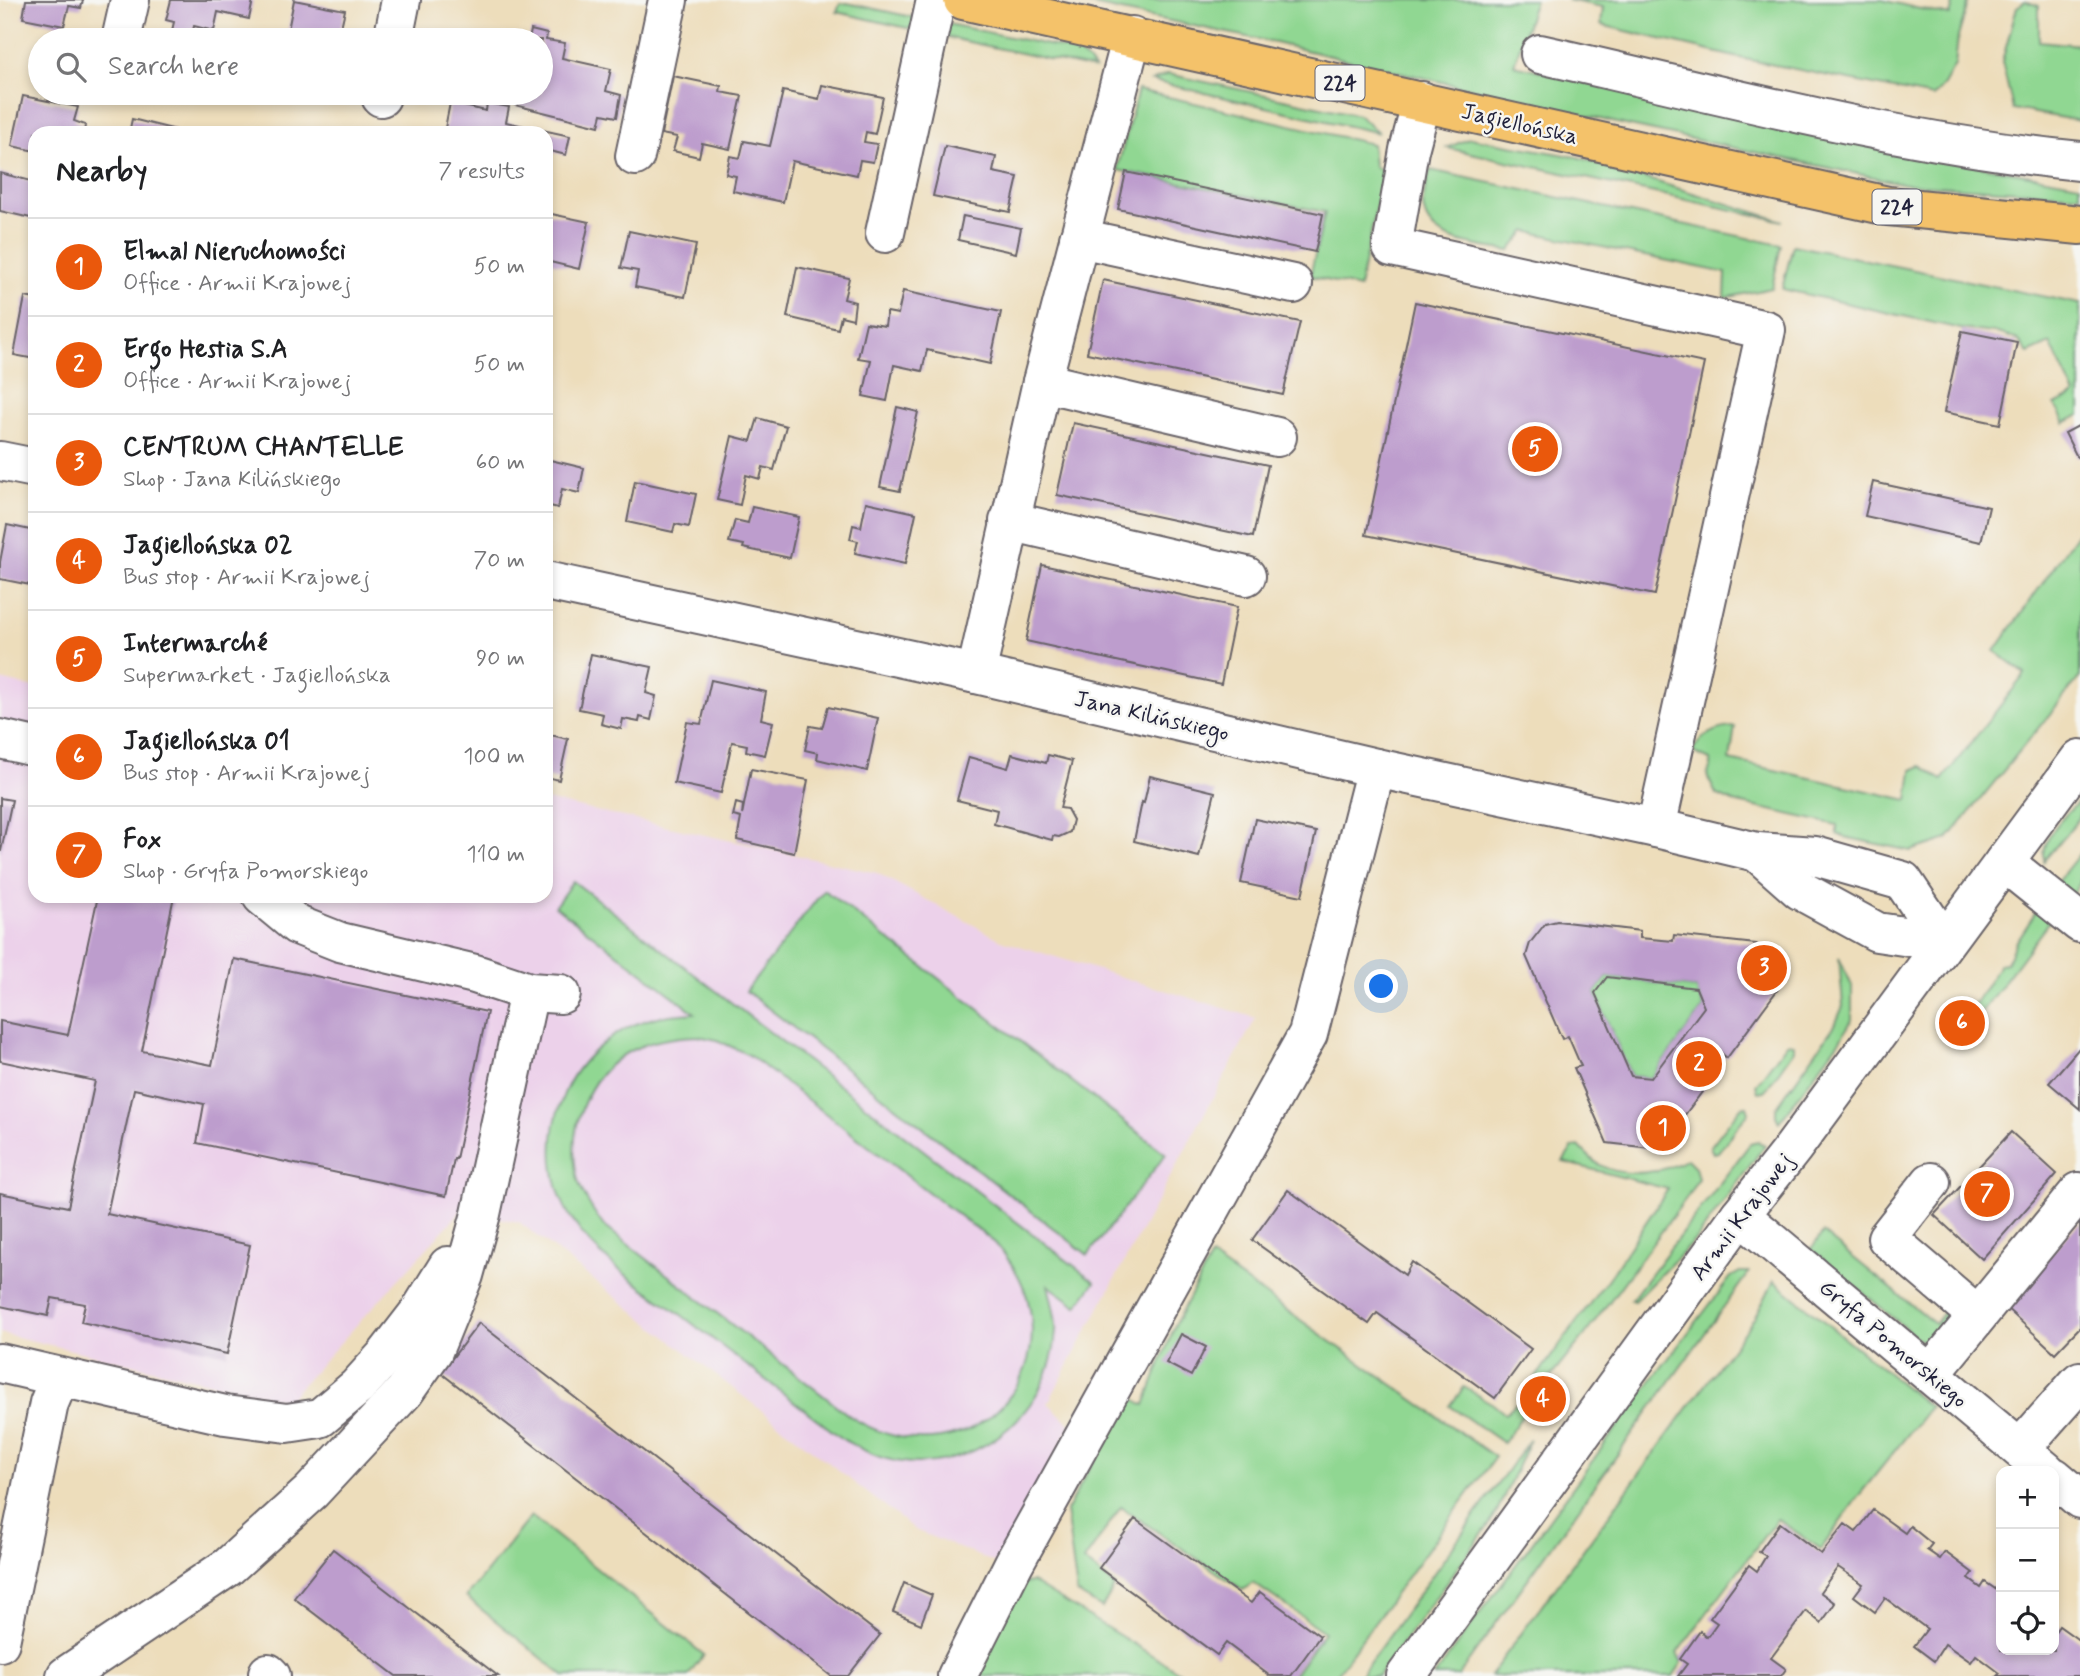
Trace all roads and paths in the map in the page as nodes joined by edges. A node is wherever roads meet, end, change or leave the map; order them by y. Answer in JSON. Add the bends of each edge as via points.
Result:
{"nodes":[{"id":1,"x":130,"y":0,"type":"edge"},
{"id":2,"x":401,"y":0,"type":"edge"},
{"id":3,"x":668,"y":0,"type":"edge"},
{"id":4,"x":936,"y":0,"type":"edge"},
{"id":5,"x":963,"y":0,"type":"edge"},
{"id":6,"x":124,"y":28,"type":"edge"},
{"id":7,"x":395,"y":28,"type":"edge"},
{"id":8,"x":1132,"y":36,"type":"junction"},
{"id":9,"x":1540,"y":54,"type":"dead end"},
{"id":10,"x":1422,"y":101,"type":"junction"},
{"id":11,"x":635,"y":156,"type":"dead end"},
{"id":12,"x":2080,"y":161,"type":"edge"},
{"id":13,"x":2080,"y":225,"type":"edge"},
{"id":14,"x":885,"y":233,"type":"dead end"},
{"id":15,"x":1079,"y":238,"type":"junction"},
{"id":16,"x":1293,"y":284,"type":"dead end"},
{"id":17,"x":1041,"y":382,"type":"junction"},
{"id":18,"x":1277,"y":437,"type":"dead end"},
{"id":19,"x":0,"y":461,"type":"edge"},
{"id":20,"x":28,"y":467,"type":"edge"},
{"id":21,"x":1009,"y":521,"type":"junction"},
{"id":22,"x":1246,"y":576,"type":"dead end"},
{"id":23,"x":553,"y":583,"type":"edge"},
{"id":24,"x":976,"y":674,"type":"junction"},
{"id":25,"x":0,"y":739,"type":"edge"},
{"id":26,"x":28,"y":745,"type":"edge"},
{"id":27,"x":2080,"y":759,"type":"edge"},
{"id":28,"x":1376,"y":768,"type":"junction"},
{"id":29,"x":1656,"y":828,"type":"junction"},
{"id":30,"x":1757,"y":852,"type":"junction"},
{"id":31,"x":2004,"y":862,"type":"junction"},
{"id":32,"x":270,"y":903,"type":"edge"},
{"id":33,"x":2080,"y":923,"type":"edge"},
{"id":34,"x":1944,"y":942,"type":"junction"},
{"id":35,"x":1931,"y":1182,"type":"dead end"},
{"id":36,"x":2079,"y":1192,"type":"edge"},
{"id":37,"x":481,"y":1214,"type":"junction"},
{"id":38,"x":1740,"y":1215,"type":"junction"},
{"id":39,"x":1977,"y":1315,"type":"junction"},
{"id":40,"x":0,"y":1363,"type":"edge"},
{"id":41,"x":1931,"y":1373,"type":"junction"},
{"id":42,"x":60,"y":1377,"type":"junction"},
{"id":43,"x":2080,"y":1381,"type":"edge"},
{"id":44,"x":2033,"y":1460,"type":"edge"},
{"id":45,"x":2059,"y":1481,"type":"edge"},
{"id":46,"x":2080,"y":1499,"type":"edge"},
{"id":47,"x":0,"y":1642,"type":"edge"},
{"id":48,"x":66,"y":1676,"type":"edge"},
{"id":49,"x":957,"y":1676,"type":"edge"},
{"id":50,"x":1406,"y":1676,"type":"edge"}],
"edges":[{"from":1,"to":6,"type":"street"},
{"from":2,"to":7,"type":"street"},
{"from":3,"to":11,"type":"street"},
{"from":4,"to":14,"type":"street"},
{"from":5,"to":8,"type":"main road","name":"Jagiellońska","number":"224"},
{"from":8,"to":10,"type":"main road","name":"Jagiellońska","number":"224"},
{"from":8,"to":15,"type":"street"},
{"from":9,"to":12,"type":"street","via":[[1886,131]]},
{"from":10,"to":13,"type":"main road","name":"Jagiellońska","number":"224","via":[[1888,206]]},
{"from":10,"to":29,"type":"street","via":[[1392,247],[1766,330]]},
{"from":15,"to":16,"type":"street"},
{"from":15,"to":17,"type":"street"},
{"from":17,"to":18,"type":"street"},
{"from":17,"to":21,"type":"street"},
{"from":19,"to":20,"type":"street"},
{"from":21,"to":22,"type":"street"},
{"from":21,"to":24,"type":"street"},
{"from":23,"to":24,"type":"street","name":"Jana Kilińskiego"},
{"from":24,"to":28,"type":"street","name":"Jana Kilińskiego"},
{"from":25,"to":26,"type":"street"},
{"from":27,"to":31,"type":"street","name":"Armii Krajowej"},
{"from":28,"to":29,"type":"street","name":"Jana Kilińskiego"},
{"from":28,"to":49,"type":"street","via":[[1308,1034],[1014,1563]]},
{"from":29,"to":30,"type":"street","name":"Jana Kilińskiego"},
{"from":30,"to":34,"type":"street","name":"Jana Kilińskiego","via":[[1800,890],[1877,932]]},
{"from":30,"to":34,"type":"street","name":"Jana Kilińskiego","via":[[1815,856],[1903,881]]},
{"from":31,"to":33,"type":"street"},
{"from":31,"to":34,"type":"street","name":"Armii Krajowej"},
{"from":32,"to":37,"type":"street","via":[[297,925],[340,942],[545,993]]},
{"from":34,"to":38,"type":"street","name":"Armii Krajowej"},
{"from":35,"to":39,"type":"street","via":[[1887,1238]]},
{"from":36,"to":39,"type":"street"},
{"from":37,"to":42,"type":"street","via":[[420,1311],[386,1355],[320,1418],[287,1423],[225,1415]]},
{"from":37,"to":48,"type":"street","via":[[464,1275],[433,1351],[404,1392],[311,1492],[228,1567]]},
{"from":38,"to":41,"type":"street","name":"Gryfa Pomorskiego"},
{"from":38,"to":50,"type":"street","name":"Armii Krajowej"},
{"from":39,"to":41,"type":"street"},
{"from":40,"to":42,"type":"street"},
{"from":41,"to":44,"type":"street","name":"Gryfa Pomorskiego"},
{"from":42,"to":47,"type":"street","via":[[49,1404]]},
{"from":43,"to":44,"type":"street"},
{"from":45,"to":46,"type":"street"}]}
